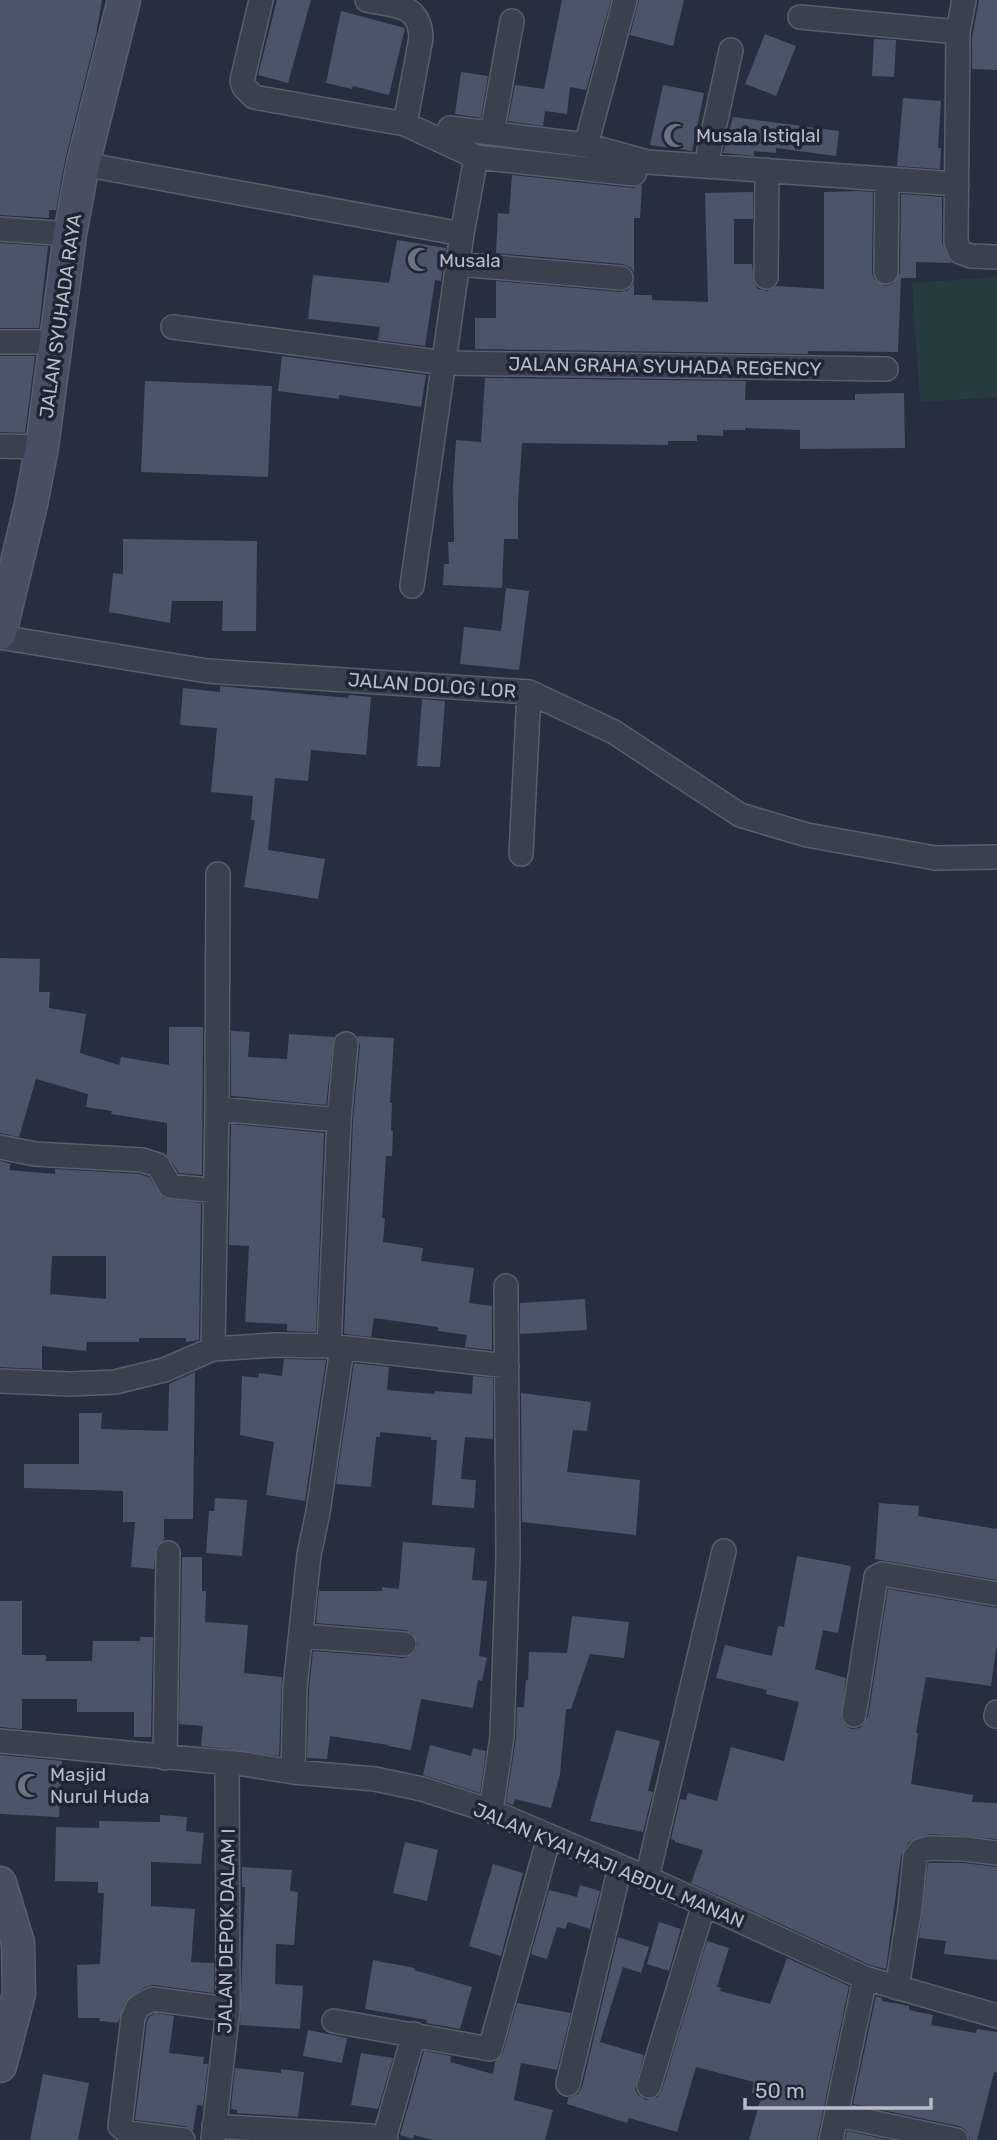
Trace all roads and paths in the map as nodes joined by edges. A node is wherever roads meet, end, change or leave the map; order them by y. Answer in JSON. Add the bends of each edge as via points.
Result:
{"nodes":[{"id":1,"x":124,"y":0,"type":"edge"},
{"id":2,"x":261,"y":0,"type":"edge"},
{"id":3,"x":367,"y":0,"type":"edge"},
{"id":4,"x":625,"y":0,"type":"edge"},
{"id":5,"x":964,"y":0,"type":"edge"},
{"id":6,"x":800,"y":17,"type":"dead end"},
{"id":7,"x":512,"y":21,"type":"dead end"},
{"id":8,"x":958,"y":32,"type":"junction"},
{"id":9,"x":731,"y":50,"type":"dead end"},
{"id":10,"x":405,"y":124,"type":"junction"},
{"id":11,"x":450,"y":128,"type":"dead end"},
{"id":12,"x":492,"y":133,"type":"junction"},
{"id":13,"x":586,"y":145,"type":"junction"},
{"id":14,"x":476,"y":157,"type":"junction"},
{"id":15,"x":83,"y":164,"type":"junction"},
{"id":16,"x":706,"y":165,"type":"junction"},
{"id":17,"x":767,"y":170,"type":"junction"},
{"id":18,"x":634,"y":174,"type":"dead end"},
{"id":19,"x":887,"y":179,"type":"junction"},
{"id":20,"x":957,"y":184,"type":"junction"},
{"id":21,"x":0,"y":229,"type":"edge"},
{"id":22,"x":70,"y":234,"type":"junction"},
{"id":23,"x":462,"y":234,"type":"junction"},
{"id":24,"x":997,"y":257,"type":"edge"},
{"id":25,"x":459,"y":264,"type":"junction"},
{"id":26,"x":886,"y":272,"type":"dead end"},
{"id":27,"x":766,"y":277,"type":"dead end"},
{"id":28,"x":621,"y":278,"type":"dead end"},
{"id":29,"x":173,"y":327,"type":"dead end"},
{"id":30,"x":0,"y":342,"type":"edge"},
{"id":31,"x":57,"y":342,"type":"junction"},
{"id":32,"x":444,"y":363,"type":"junction"},
{"id":33,"x":886,"y":369,"type":"dead end"},
{"id":34,"x":0,"y":446,"type":"edge"},
{"id":35,"x":42,"y":447,"type":"junction"},
{"id":36,"x":412,"y":586,"type":"dead end"},
{"id":37,"x":0,"y":635,"type":"edge"},
{"id":38,"x":529,"y":692,"type":"junction"},
{"id":39,"x":521,"y":854,"type":"dead end"},
{"id":40,"x":997,"y":857,"type":"edge"},
{"id":41,"x":218,"y":874,"type":"dead end"},
{"id":42,"x":346,"y":1044,"type":"dead end"},
{"id":43,"x":217,"y":1109,"type":"junction"},
{"id":44,"x":339,"y":1120,"type":"junction"},
{"id":45,"x":0,"y":1147,"type":"edge"},
{"id":46,"x":216,"y":1191,"type":"junction"},
{"id":47,"x":506,"y":1286,"type":"dead end"},
{"id":48,"x":335,"y":1347,"type":"junction"},
{"id":49,"x":213,"y":1349,"type":"junction"},
{"id":50,"x":507,"y":1366,"type":"junction"},
{"id":51,"x":0,"y":1381,"type":"edge"},
{"id":52,"x":724,"y":1552,"type":"dead end"},
{"id":53,"x":168,"y":1553,"type":"dead end"},
{"id":54,"x":997,"y":1594,"type":"edge"},
{"id":55,"x":301,"y":1636,"type":"junction"},
{"id":56,"x":404,"y":1644,"type":"dead end"},
{"id":57,"x":854,"y":1715,"type":"dead end"},
{"id":58,"x":0,"y":1741,"type":"edge"},
{"id":59,"x":165,"y":1758,"type":"junction"},
{"id":60,"x":227,"y":1763,"type":"junction"},
{"id":61,"x":293,"y":1772,"type":"junction"},
{"id":62,"x":491,"y":1811,"type":"junction"},
{"id":63,"x":550,"y":1837,"type":"junction"},
{"id":64,"x":997,"y":1853,"type":"edge"},
{"id":65,"x":620,"y":1867,"type":"junction"},
{"id":66,"x":647,"y":1878,"type":"junction"},
{"id":67,"x":0,"y":1883,"type":"edge"},
{"id":68,"x":704,"y":1905,"type":"junction"},
{"id":69,"x":864,"y":1978,"type":"junction"},
{"id":70,"x":897,"y":1988,"type":"junction"},
{"id":71,"x":9,"y":1993,"type":"edge"},
{"id":72,"x":228,"y":2009,"type":"junction"},
{"id":73,"x":997,"y":2016,"type":"edge"},
{"id":74,"x":334,"y":2021,"type":"dead end"},
{"id":75,"x":414,"y":2034,"type":"junction"},
{"id":76,"x":0,"y":2066,"type":"edge"},
{"id":77,"x":568,"y":2084,"type":"dead end"},
{"id":78,"x":649,"y":2086,"type":"dead end"},
{"id":79,"x":838,"y":2115,"type":"junction"},
{"id":80,"x":214,"y":2133,"type":"edge"},
{"id":81,"x":183,"y":2140,"type":"edge"},
{"id":82,"x":385,"y":2140,"type":"edge"},
{"id":83,"x":831,"y":2140,"type":"edge"},
{"id":84,"x":956,"y":2140,"type":"edge"}],
"edges":[{"from":1,"to":15,"type":"street","name":"JALAN SYUHADA RAYA"},
{"from":2,"to":10,"type":"street","via":[[242,76],[249,93]]},
{"from":3,"to":10,"type":"street","via":[[408,8],[421,26]]},
{"from":4,"to":13,"type":"street"},
{"from":5,"to":8,"type":"street"},
{"from":6,"to":8,"type":"street"},
{"from":7,"to":12,"type":"street"},
{"from":8,"to":20,"type":"street"},
{"from":9,"to":16,"type":"street"},
{"from":10,"to":14,"type":"street"},
{"from":11,"to":12,"type":"street"},
{"from":12,"to":13,"type":"street"},
{"from":13,"to":16,"type":"street","via":[[647,162]]},
{"from":14,"to":18,"type":"street"},
{"from":14,"to":23,"type":"street"},
{"from":15,"to":22,"type":"street","name":"JALAN SYUHADA RAYA"},
{"from":15,"to":23,"type":"street"},
{"from":16,"to":17,"type":"street"},
{"from":17,"to":19,"type":"street"},
{"from":17,"to":27,"type":"street"},
{"from":19,"to":20,"type":"street"},
{"from":19,"to":26,"type":"street"},
{"from":20,"to":24,"type":"street","via":[[956,242],[960,252]]},
{"from":21,"to":22,"type":"street"},
{"from":22,"to":31,"type":"street","name":"JALAN SYUHADA RAYA"},
{"from":23,"to":25,"type":"street"},
{"from":25,"to":28,"type":"street"},
{"from":25,"to":32,"type":"street"},
{"from":29,"to":32,"type":"street","name":"JALAN GRAHA SYUHADA REGENCY"},
{"from":30,"to":31,"type":"street"},
{"from":31,"to":35,"type":"street","name":"JALAN SYUHADA RAYA"},
{"from":32,"to":33,"type":"street","name":"JALAN GRAHA SYUHADA REGENCY"},
{"from":32,"to":36,"type":"street"},
{"from":34,"to":35,"type":"street"},
{"from":35,"to":37,"type":"street","name":"JALAN SYUHADA RAYA"},
{"from":37,"to":38,"type":"street","name":"JALAN DOLOG LOR","via":[[207,671]]},
{"from":38,"to":39,"type":"street"},
{"from":38,"to":40,"type":"street","name":"JALAN DOLOG LOR","via":[[614,732],[740,815],[807,835],[935,858]]},
{"from":41,"to":43,"type":"street"},
{"from":42,"to":44,"type":"street"},
{"from":43,"to":44,"type":"street"},
{"from":43,"to":46,"type":"street"},
{"from":44,"to":48,"type":"street"},
{"from":45,"to":46,"type":"street","via":[[36,1154],[142,1160],[158,1165],[170,1186]]},
{"from":46,"to":49,"type":"street"},
{"from":47,"to":50,"type":"street"},
{"from":48,"to":49,"type":"street"},
{"from":48,"to":50,"type":"street"},
{"from":48,"to":55,"type":"street"},
{"from":49,"to":51,"type":"street","via":[[164,1370],[116,1381]]},
{"from":50,"to":62,"type":"street","via":[[508,1556],[502,1737]]},
{"from":52,"to":66,"type":"street"},
{"from":53,"to":59,"type":"street"},
{"from":54,"to":57,"type":"street","via":[[882,1574],[876,1577]]},
{"from":55,"to":56,"type":"street"},
{"from":55,"to":61,"type":"street"},
{"from":58,"to":59,"type":"street","name":"JALAN KYAI HAJI ABDUL MANAN"},
{"from":59,"to":60,"type":"street","name":"JALAN KYAI HAJI ABDUL MANAN"},
{"from":60,"to":61,"type":"street","name":"JALAN KYAI HAJI ABDUL MANAN"},
{"from":60,"to":72,"type":"street","name":"JALAN DEPOK DALAM I"},
{"from":61,"to":62,"type":"street","name":"JALAN KYAI HAJI ABDUL MANAN","via":[[375,1779]]},
{"from":62,"to":63,"type":"street","name":"JALAN KYAI HAJI ABDUL MANAN"},
{"from":63,"to":65,"type":"street","name":"JALAN KYAI HAJI ABDUL MANAN"},
{"from":63,"to":75,"type":"street","via":[[490,2049]]},
{"from":64,"to":70,"type":"street","via":[[929,1848],[915,1857]]},
{"from":65,"to":66,"type":"street","name":"JALAN KYAI HAJI ABDUL MANAN"},
{"from":65,"to":77,"type":"street"},
{"from":66,"to":68,"type":"street","name":"JALAN KYAI HAJI ABDUL MANAN"},
{"from":67,"to":71,"type":"street","via":[[18,1943]]},
{"from":68,"to":69,"type":"street","name":"JALAN KYAI HAJI ABDUL MANAN"},
{"from":68,"to":78,"type":"street"},
{"from":69,"to":70,"type":"street","name":"JALAN KYAI HAJI ABDUL MANAN"},
{"from":69,"to":79,"type":"street"},
{"from":70,"to":73,"type":"street","name":"JALAN KYAI HAJI ABDUL MANAN"},
{"from":71,"to":76,"type":"street"},
{"from":72,"to":80,"type":"street","name":"JALAN DEPOK DALAM I"},
{"from":72,"to":81,"type":"street","via":[[152,1999],[138,2007],[133,2018],[120,2126],[128,2133]]},
{"from":74,"to":75,"type":"street"},
{"from":75,"to":82,"type":"street"},
{"from":79,"to":83,"type":"street"},
{"from":79,"to":84,"type":"street"},
{"from":80,"to":82,"type":"street"}]}
